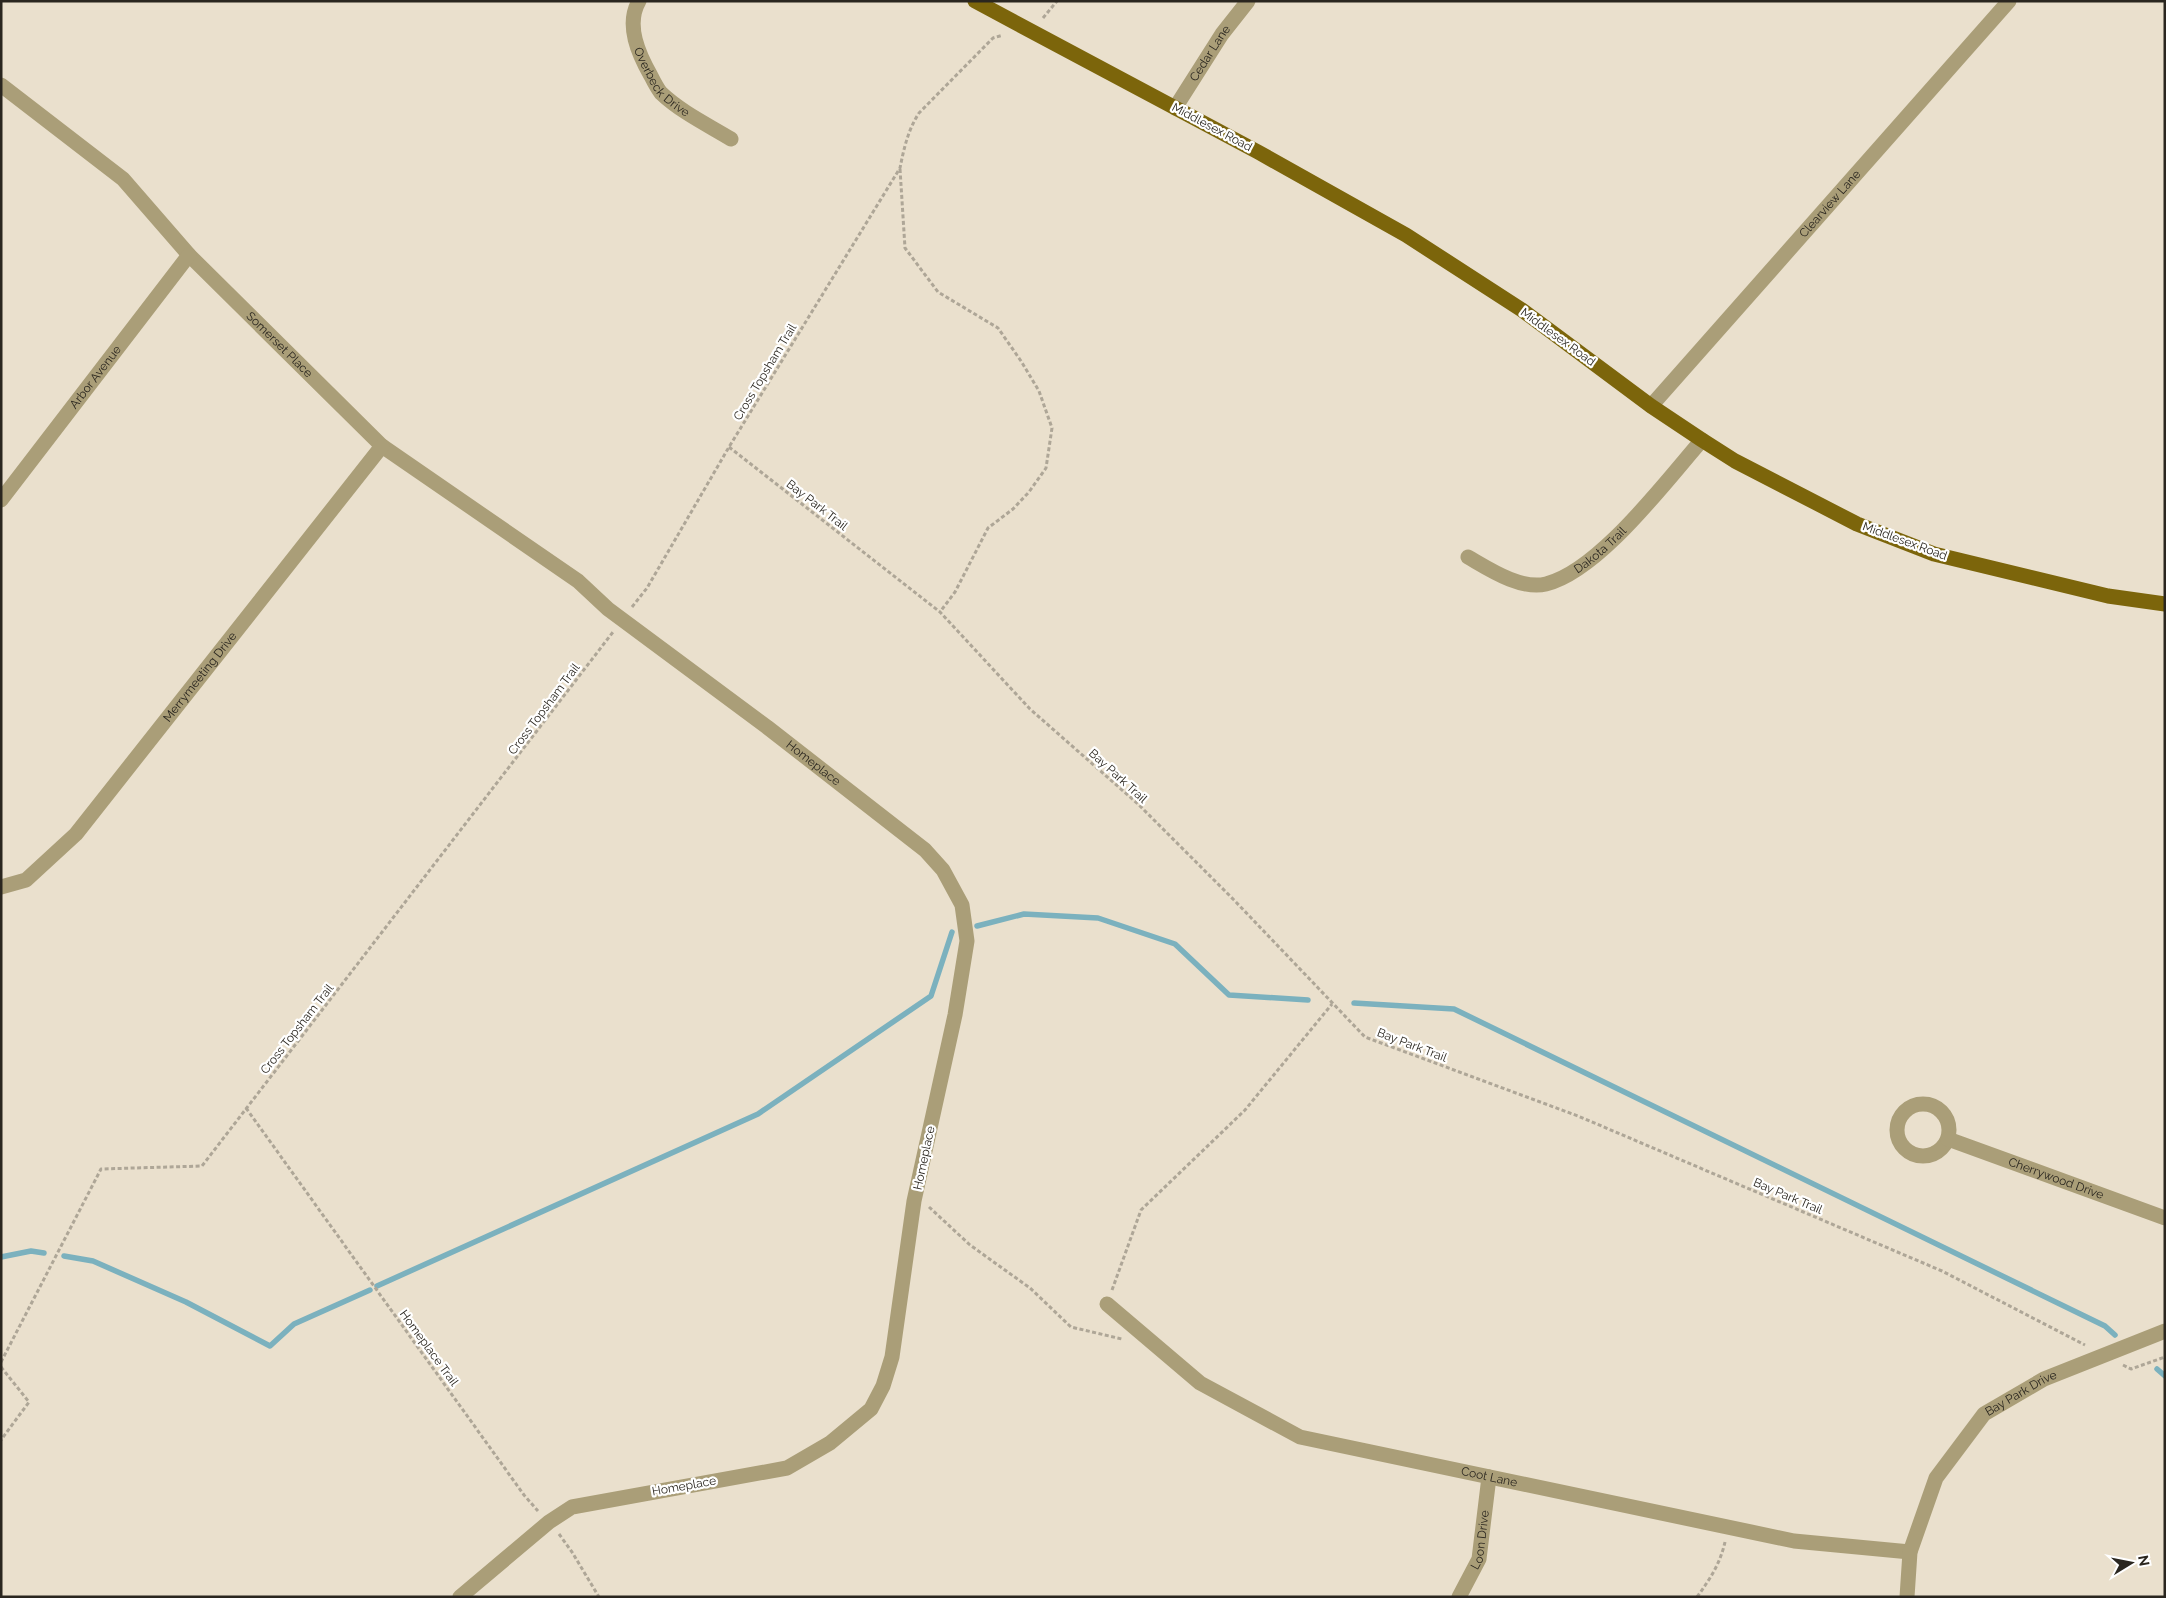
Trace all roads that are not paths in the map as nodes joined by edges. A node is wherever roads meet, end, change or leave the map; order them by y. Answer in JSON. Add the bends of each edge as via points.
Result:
{"nodes":[{"id":1,"x":640,"y":1,"type":"edge"},
{"id":2,"x":975,"y":1,"type":"edge"},
{"id":3,"x":1248,"y":1,"type":"edge"},
{"id":4,"x":2009,"y":1,"type":"edge"},
{"id":5,"x":1,"y":84,"type":"edge"},
{"id":6,"x":1175,"y":108,"type":"junction"},
{"id":7,"x":731,"y":139,"type":"dead end"},
{"id":8,"x":189,"y":255,"type":"junction"},
{"id":9,"x":1651,"y":406,"type":"junction"},
{"id":10,"x":1702,"y":440,"type":"junction"},
{"id":11,"x":382,"y":446,"type":"junction"},
{"id":12,"x":1,"y":500,"type":"edge"},
{"id":13,"x":1468,"y":557,"type":"dead end"},
{"id":14,"x":2165,"y":604,"type":"edge"},
{"id":15,"x":608,"y":609,"type":"joint"},
{"id":16,"x":1,"y":887,"type":"edge"},
{"id":17,"x":1948,"y":1139,"type":"dead end"},
{"id":18,"x":2165,"y":1218,"type":"edge"},
{"id":19,"x":1107,"y":1304,"type":"road end"},
{"id":20,"x":2165,"y":1331,"type":"edge"},
{"id":21,"x":1489,"y":1477,"type":"junction"},
{"id":22,"x":1910,"y":1552,"type":"junction"},
{"id":23,"x":460,"y":1597,"type":"edge"},
{"id":24,"x":1459,"y":1597,"type":"edge"},
{"id":25,"x":1907,"y":1597,"type":"edge"}],
"edges":[{"from":1,"to":7,"type":"street","name":"Overbeck Drive","via":[[635,8],[633,33],[641,59],[660,92],[687,113]]},
{"from":2,"to":6,"type":"main road","name":"Middlesex Road"},
{"from":3,"to":6,"type":"street","name":"Cedar Lane","via":[[1222,34]]},
{"from":4,"to":9,"type":"street","name":"Clearview Lane"},
{"from":5,"to":8,"type":"street","name":"Somerset Place","via":[[123,179]]},
{"from":6,"to":9,"type":"main road","name":"Middlesex Road","via":[[1406,235],[1522,310]]},
{"from":8,"to":11,"type":"street","name":"Somerset Place"},
{"from":8,"to":12,"type":"street","name":"Arbor Avenue"},
{"from":9,"to":10,"type":"main road","name":"Middlesex Road"},
{"from":10,"to":13,"type":"street","name":"Dakota Trail","via":[[1641,510],[1579,569],[1545,584],[1531,584],[1506,578]]},
{"from":10,"to":14,"type":"main road","name":"Middlesex Road","via":[[1735,461],[1857,524],[1934,554],[2108,596]]},
{"from":11,"to":15,"type":"street","name":"Somerset Place","via":[[578,581]]},
{"from":11,"to":16,"type":"street","name":"Merrymeeting Drive","via":[[76,834],[26,880]]},
{"from":15,"to":23,"type":"street","name":"Homeplace","via":[[768,727],[925,850],[944,870],[962,905],[967,941],[955,1015],[916,1194],[892,1357],[871,1410],[830,1443],[787,1468],[572,1507]]},
{"from":17,"to":18,"type":"street","name":"Cherrywood Drive"},
{"from":19,"to":21,"type":"street","name":"Coot Lane","via":[[1200,1383],[1300,1436]]},
{"from":20,"to":22,"type":"street","name":"Bay Park Drive","via":[[2044,1379],[1984,1414],[1936,1478]]},
{"from":21,"to":22,"type":"street","name":"Coot Lane","via":[[1794,1541]]},
{"from":21,"to":24,"type":"street","name":"Loon Drive","via":[[1479,1559]]},
{"from":22,"to":25,"type":"street","name":"Bay Park Drive"}]}
